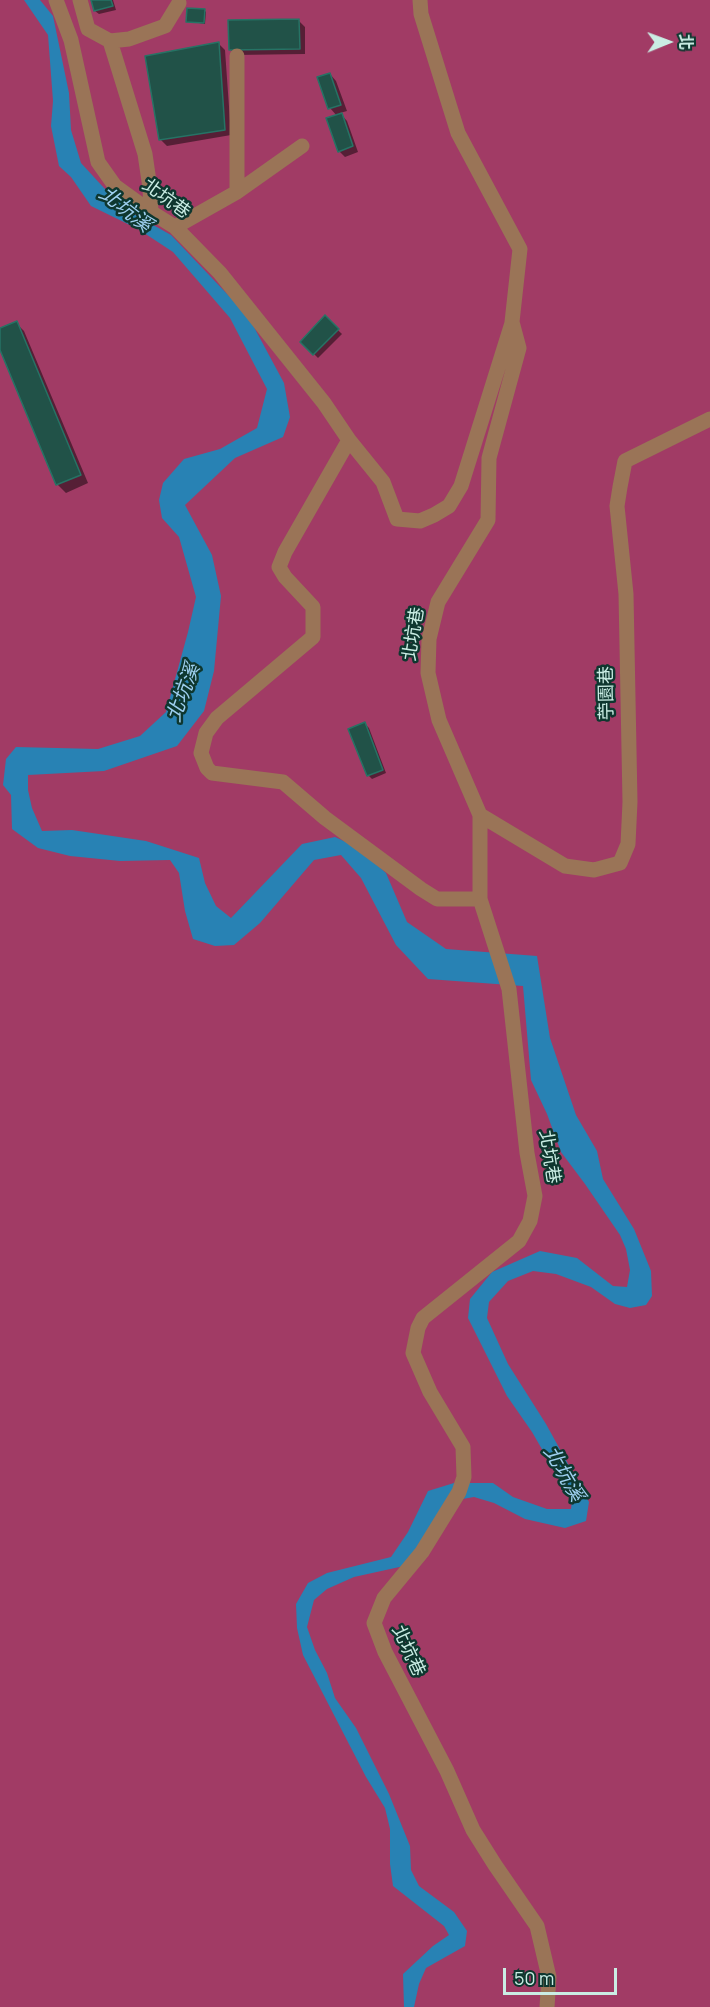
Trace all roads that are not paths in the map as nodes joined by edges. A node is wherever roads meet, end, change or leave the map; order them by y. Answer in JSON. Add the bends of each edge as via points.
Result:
{"nodes":[{"id":1,"x":56,"y":0,"type":"edge"},
{"id":2,"x":80,"y":0,"type":"edge"},
{"id":3,"x":420,"y":0,"type":"edge"},
{"id":4,"x":179,"y":3,"type":"dead end"},
{"id":5,"x":110,"y":42,"type":"junction"},
{"id":6,"x":237,"y":56,"type":"dead end"},
{"id":7,"x":302,"y":146,"type":"dead end"},
{"id":8,"x":237,"y":192,"type":"junction"},
{"id":9,"x":151,"y":213,"type":"junction"},
{"id":10,"x":176,"y":227,"type":"junction"},
{"id":11,"x":512,"y":322,"type":"junction"},
{"id":12,"x":710,"y":420,"type":"edge"},
{"id":13,"x":349,"y":440,"type":"junction"},
{"id":14,"x":480,"y":816,"type":"junction"},
{"id":15,"x":480,"y":899,"type":"junction"},
{"id":16,"x":547,"y":2007,"type":"edge"}],
"edges":[{"from":1,"to":9,"type":"street","name":"北坑巷","via":[[71,40],[98,162],[115,186]]},
{"from":2,"to":5,"type":"street","via":[[88,29]]},
{"from":3,"to":11,"type":"street","name":"北坑巷","via":[[458,133],[520,249]]},
{"from":4,"to":5,"type":"street","via":[[165,26]]},
{"from":5,"to":9,"type":"street","via":[[145,154]]},
{"from":6,"to":8,"type":"street"},
{"from":7,"to":8,"type":"street"},
{"from":8,"to":10,"type":"street"},
{"from":9,"to":10,"type":"street","name":"北坑巷"},
{"from":10,"to":13,"type":"street","name":"北坑巷","via":[[220,273]]},
{"from":11,"to":13,"type":"street","name":"北坑巷","via":[[461,486],[448,506],[420,521],[397,519],[383,482]]},
{"from":11,"to":14,"type":"street","name":"北坑巷","via":[[519,348],[489,458],[488,520],[438,602],[429,639],[428,673],[439,720]]},
{"from":12,"to":14,"type":"street","name":"苧園巷","via":[[625,461],[617,506],[626,594],[630,802],[628,844],[620,863],[594,870],[565,866]]},
{"from":13,"to":15,"type":"street","via":[[279,567],[313,607],[313,637],[217,718],[206,733],[201,753],[212,773],[283,782],[325,818],[437,899]]},
{"from":14,"to":15,"type":"street","name":"北坑巷"},
{"from":15,"to":16,"type":"street","name":"北坑巷","via":[[509,989],[535,1196],[530,1221],[519,1241],[423,1318],[418,1328],[413,1353],[430,1392],[463,1447],[461,1484],[422,1552],[384,1598],[374,1623],[473,1830],[537,1926],[549,1977]]}]}
